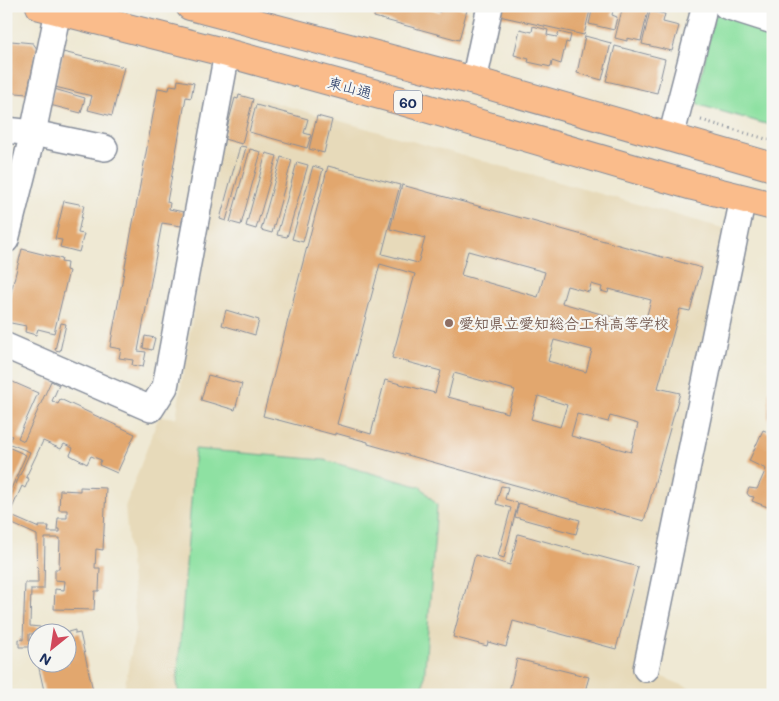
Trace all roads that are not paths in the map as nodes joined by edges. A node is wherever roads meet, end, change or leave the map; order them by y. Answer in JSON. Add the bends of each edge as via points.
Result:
{"nodes":[{"id":1,"x":190,"y":6,"type":"edge"},
{"id":2,"x":490,"y":6,"type":"edge"},
{"id":3,"x":704,"y":6,"type":"edge"},
{"id":4,"x":726,"y":6,"type":"edge"},
{"id":5,"x":53,"y":8,"type":"edge"},
{"id":6,"x":223,"y":10,"type":"edge"},
{"id":7,"x":773,"y":21,"type":"edge"},
{"id":8,"x":227,"y":54,"type":"junction"},
{"id":9,"x":474,"y":81,"type":"junction"},
{"id":10,"x":6,"y":130,"type":"edge"},
{"id":11,"x":32,"y":133,"type":"junction"},
{"id":12,"x":672,"y":137,"type":"junction"},
{"id":13,"x":105,"y":148,"type":"dead end"},
{"id":14,"x":773,"y":167,"type":"edge"},
{"id":15,"x":743,"y":198,"type":"junction"},
{"id":16,"x":773,"y":206,"type":"edge"},
{"id":17,"x":6,"y":240,"type":"edge"},
{"id":18,"x":6,"y":346,"type":"edge"},
{"id":19,"x":646,"y":669,"type":"dead end"}],
"edges":[{"from":1,"to":6,"type":"main road","number":"60"},
{"from":2,"to":9,"type":"street"},
{"from":3,"to":12,"type":"street"},
{"from":4,"to":7,"type":"street"},
{"from":5,"to":8,"type":"main road","name":"東山通","number":"60"},
{"from":5,"to":11,"type":"street"},
{"from":6,"to":9,"type":"main road","number":"60"},
{"from":8,"to":15,"type":"main road","name":"東山通","number":"60"},
{"from":8,"to":18,"type":"street","via":[[165,387],[151,410]]},
{"from":9,"to":12,"type":"main road","number":"60"},
{"from":10,"to":11,"type":"street"},
{"from":11,"to":13,"type":"street"},
{"from":11,"to":17,"type":"street"},
{"from":12,"to":14,"type":"main road","number":"60"},
{"from":15,"to":16,"type":"main road","name":"東山通","number":"60"},
{"from":15,"to":19,"type":"street"}]}
